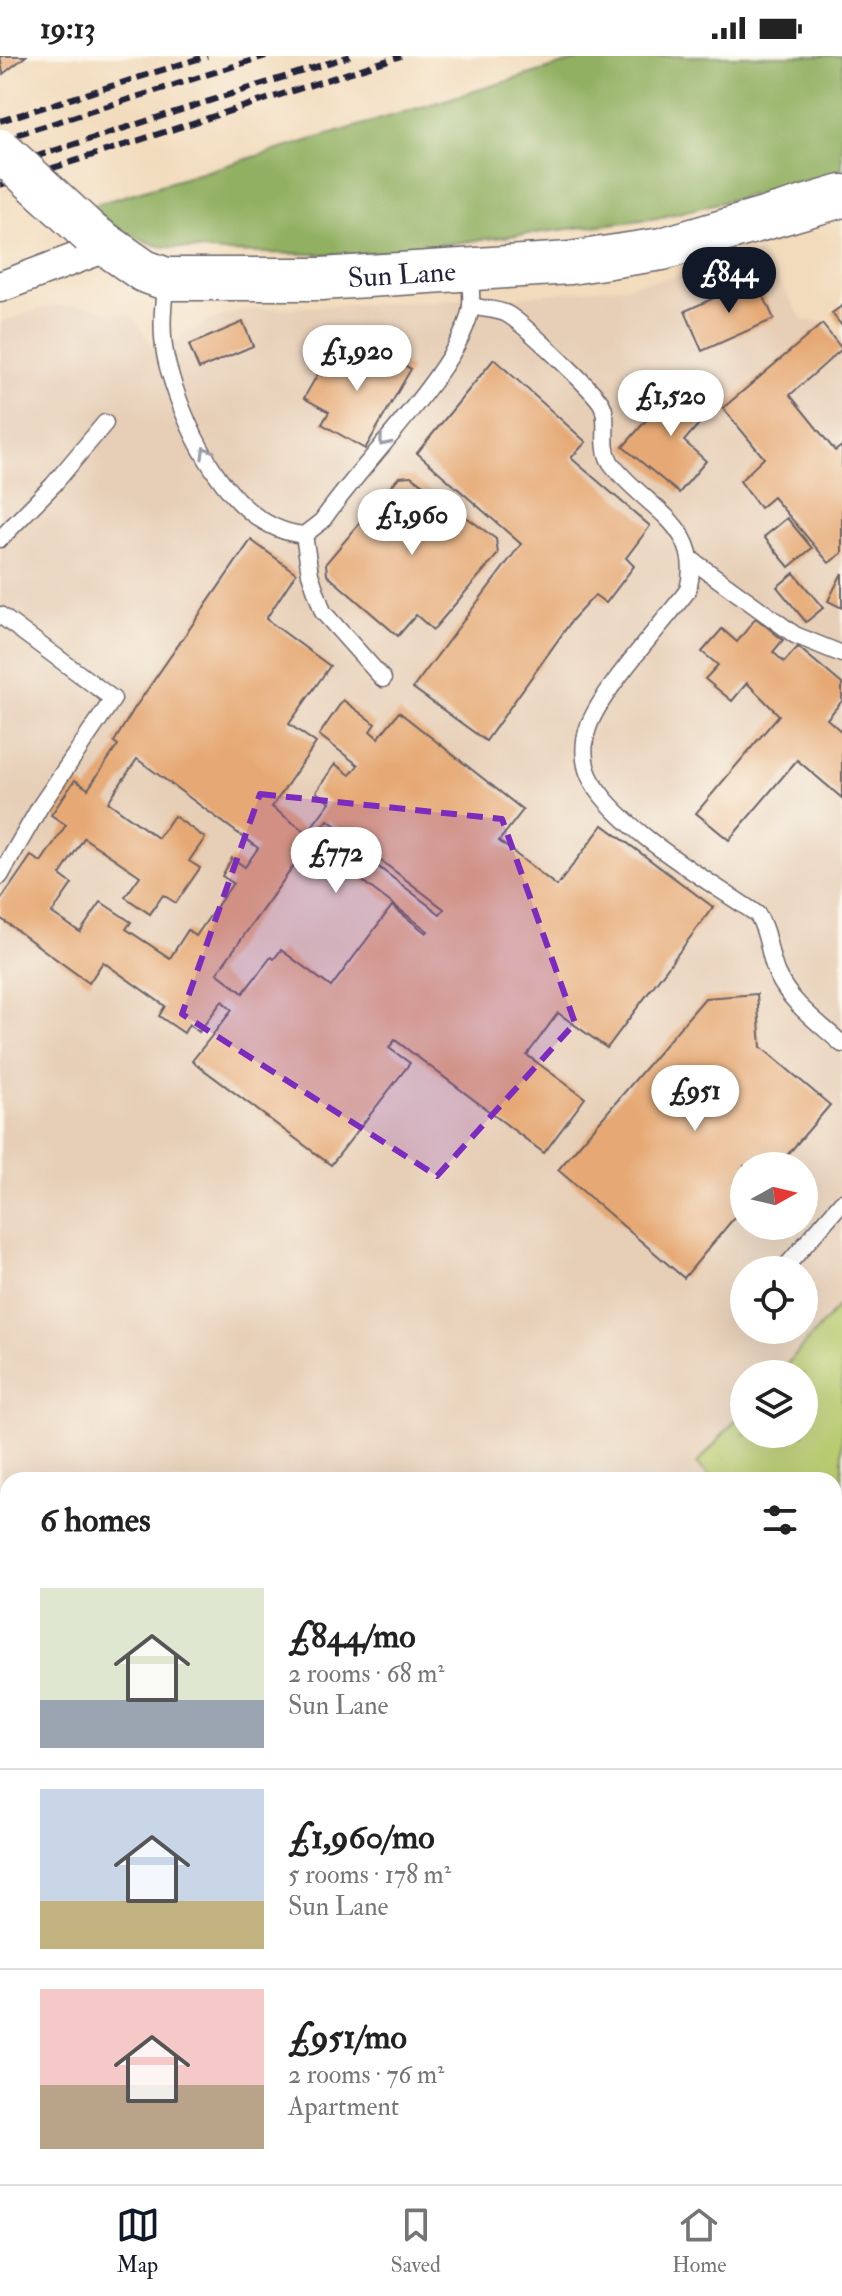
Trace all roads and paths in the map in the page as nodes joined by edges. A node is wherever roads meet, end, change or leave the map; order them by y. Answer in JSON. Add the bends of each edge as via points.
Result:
{"nodes":[{"id":1,"x":0,"y":150,"type":"edge"},
{"id":2,"x":842,"y":196,"type":"edge"},
{"id":3,"x":99,"y":240,"type":"junction"},
{"id":4,"x":166,"y":279,"type":"junction"},
{"id":5,"x":0,"y":287,"type":"edge"},
{"id":6,"x":470,"y":288,"type":"junction"},
{"id":7,"x":105,"y":423,"type":"dead end"},
{"id":8,"x":304,"y":535,"type":"junction"},
{"id":9,"x":0,"y":539,"type":"edge"},
{"id":10,"x":692,"y":560,"type":"junction"},
{"id":11,"x":0,"y":615,"type":"edge"},
{"id":12,"x":842,"y":654,"type":"edge"},
{"id":13,"x":383,"y":679,"type":"dead end"},
{"id":14,"x":0,"y":876,"type":"edge"},
{"id":15,"x":842,"y":1044,"type":"edge"},
{"id":16,"x":842,"y":1202,"type":"edge"},
{"id":17,"x":795,"y":1256,"type":"edge"}],
"edges":[{"from":1,"to":3,"type":"street","name":"Sun Lane","bridge":true},
{"from":2,"to":6,"type":"street","name":"Sun Lane","via":[[662,249],[570,263]]},
{"from":3,"to":4,"type":"street","name":"Sun Lane","via":[[144,271]]},
{"from":3,"to":5,"type":"street"},
{"from":4,"to":6,"type":"street","name":"Sun Lane","via":[[321,279]]},
{"from":8,"to":4,"type":"lane","one_way":true,"via":[[286,534],[234,500],[190,425],[168,365],[161,320]]},
{"from":6,"to":8,"type":"lane","one_way":true,"via":[[462,336],[420,398],[322,521]]},
{"from":6,"to":10,"type":"lane","via":[[507,314],[603,405],[610,461],[680,531]]},
{"from":7,"to":9,"type":"lane"},
{"from":8,"to":13,"type":"lane","via":[[323,612]]},
{"from":10,"to":12,"type":"lane","via":[[795,635]]},
{"from":10,"to":15,"type":"lane","via":[[688,590],[588,727],[584,744],[589,776],[606,800],[657,845],[757,914],[765,925],[776,972],[793,1001]]},
{"from":11,"to":14,"type":"lane","via":[[113,699]]},
{"from":16,"to":17,"type":"lane"}]}
